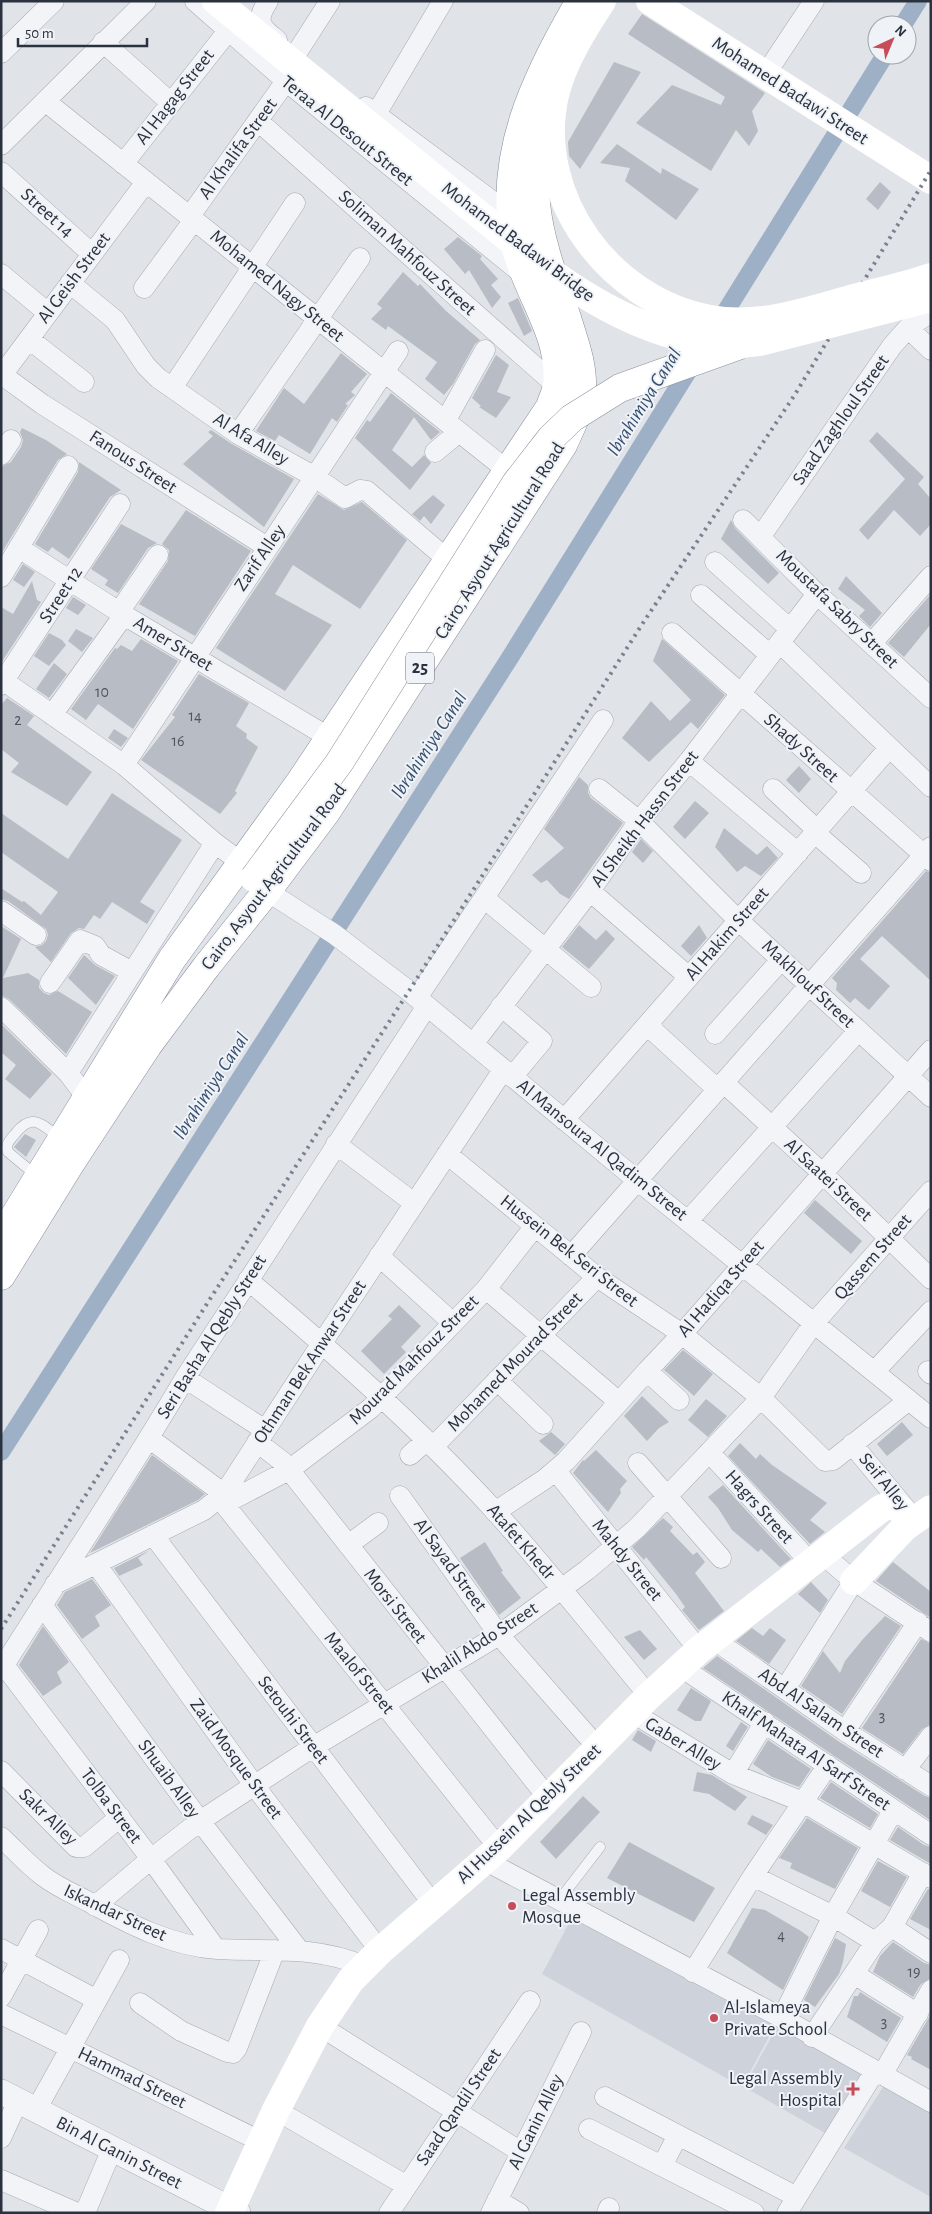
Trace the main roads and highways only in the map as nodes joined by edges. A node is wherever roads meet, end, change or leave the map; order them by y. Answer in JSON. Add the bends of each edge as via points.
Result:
{"nodes":[{"id":1,"x":216,"y":1,"type":"edge"},
{"id":2,"x":580,"y":1,"type":"edge"},
{"id":3,"x":602,"y":1,"type":"edge"},
{"id":4,"x":616,"y":1,"type":"edge"},
{"id":5,"x":650,"y":1,"type":"edge"},
{"id":6,"x":534,"y":124,"type":"junction"},
{"id":7,"x":931,"y":180,"type":"edge"},
{"id":8,"x":931,"y":277,"type":"edge"},
{"id":9,"x":931,"y":298,"type":"edge"},
{"id":10,"x":740,"y":345,"type":"junction"},
{"id":11,"x":254,"y":877,"type":"junction"},
{"id":12,"x":1,"y":1238,"type":"edge"},
{"id":13,"x":1,"y":1276,"type":"edge"},
{"id":14,"x":917,"y":1519,"type":"edge"},
{"id":15,"x":854,"y":1581,"type":"road end"},
{"id":16,"x":232,"y":2212,"type":"edge"}],
"edges":[{"from":1,"to":10,"type":"main road","name":"Mohamed Badawi Bridge","bridge":true,"via":[[568,285],[629,319],[699,340]]},
{"from":2,"to":6,"type":"main road","name":"Cairo, Asyout Agricultural Road","number":"25","via":[[547,58],[534,88]]},
{"from":3,"to":8,"type":"main road","bridge":true,"via":[[564,67],[555,96],[552,148],[556,175],[566,205],[585,237],[628,283],[681,312],[740,322],[799,314]]},
{"from":4,"to":6,"type":"main road","name":"Cairo, Asyout Agricultural Road","number":"25"},
{"from":5,"to":7,"type":"main road","name":"Mohamed Badawi Street"},
{"from":6,"to":11,"type":"main road","name":"Cairo, Asyout Agricultural Road","number":"25","via":[[514,151],[510,215],[525,276],[557,360],[557,386],[550,407],[283,807]]},
{"from":6,"to":11,"type":"main road","name":"Cairo, Asyout Agricultural Road","number":"25","via":[[536,213],[580,358],[582,388],[576,418],[563,446],[327,811]]},
{"from":9,"to":10,"type":"main road","name":"Mohamed Badawi Bridge","bridge":true},
{"from":10,"to":11,"type":"main road","bridge":true,"via":[[620,388],[580,413],[551,438],[516,483],[339,763]]},
{"from":11,"to":12,"type":"main road","via":[[151,1016],[140,1028],[122,1038]]},
{"from":11,"to":13,"type":"main road","name":"Cairo, Asyout Agricultural Road","number":"25","via":[[206,967],[148,1046]]},
{"from":14,"to":15,"type":"main road"},
{"from":14,"to":16,"type":"main road","name":"Al Hussein Al Qebly Street","via":[[905,1516],[894,1506],[883,1507],[698,1652],[491,1854],[372,1959],[340,1994],[320,2026],[276,2110]]}]}
